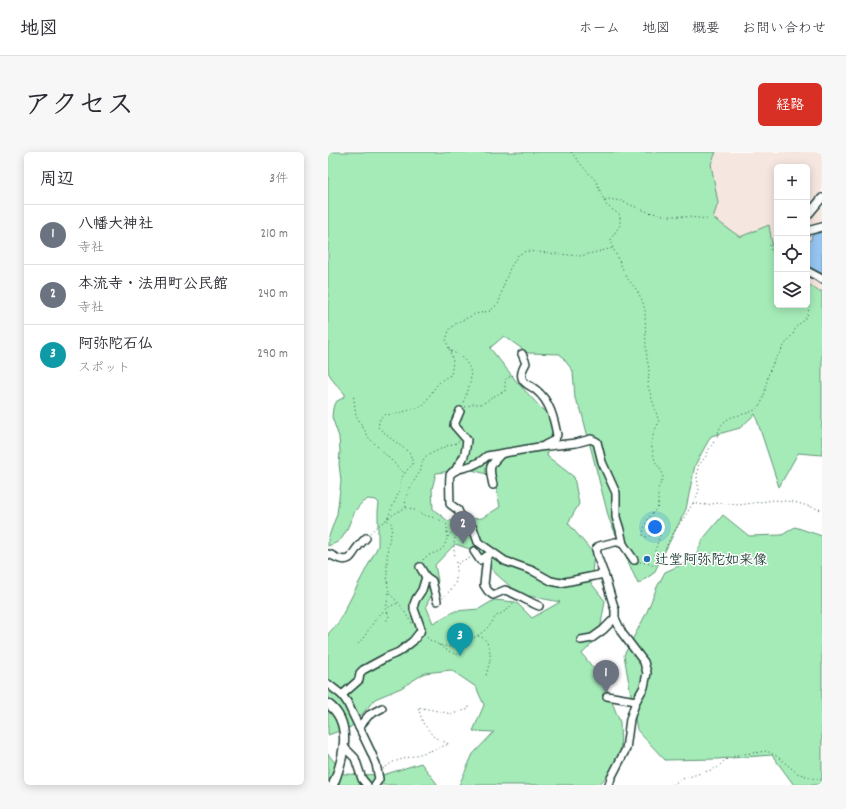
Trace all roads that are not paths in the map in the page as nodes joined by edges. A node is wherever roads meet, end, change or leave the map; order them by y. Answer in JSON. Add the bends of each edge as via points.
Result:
{"nodes":[{"id":1,"x":822,"y":198,"type":"edge"},
{"id":2,"x":810,"y":212,"type":"edge"},
{"id":3,"x":822,"y":227,"type":"edge"},
{"id":4,"x":810,"y":230,"type":"edge"},
{"id":5,"x":809,"y":272,"type":"edge"},
{"id":6,"x":822,"y":279,"type":"edge"},
{"id":7,"x":522,"y":354,"type":"dead end"},
{"id":8,"x":460,"y":411,"type":"road end"},
{"id":9,"x":539,"y":447,"type":"junction"},
{"id":10,"x":501,"y":454,"type":"junction"},
{"id":11,"x":456,"y":470,"type":"junction"},
{"id":12,"x":493,"y":485,"type":"dead end"},
{"id":13,"x":366,"y":538,"type":"road end"},
{"id":14,"x":623,"y":544,"type":"junction"},
{"id":15,"x":474,"y":551,"type":"road end"},
{"id":16,"x":328,"y":554,"type":"edge"},
{"id":17,"x":490,"y":554,"type":"junction"},
{"id":18,"x":634,"y":560,"type":"road end"},
{"id":19,"x":420,"y":567,"type":"road end"},
{"id":20,"x":604,"y":574,"type":"junction"},
{"id":21,"x":426,"y":577,"type":"junction"},
{"id":22,"x":437,"y":601,"type":"road end"},
{"id":23,"x":539,"y":606,"type":"dead end"},
{"id":24,"x":614,"y":618,"type":"junction"},
{"id":25,"x":581,"y":640,"type":"dead end"},
{"id":26,"x":328,"y":684,"type":"edge"},
{"id":27,"x":342,"y":695,"type":"junction"},
{"id":28,"x":607,"y":696,"type":"dead end"},
{"id":29,"x":636,"y":701,"type":"junction"},
{"id":30,"x":328,"y":704,"type":"edge"},
{"id":31,"x":382,"y":708,"type":"dead end"},
{"id":32,"x":359,"y":727,"type":"junction"},
{"id":33,"x":344,"y":747,"type":"junction"},
{"id":34,"x":333,"y":785,"type":"edge"},
{"id":35,"x":367,"y":785,"type":"edge"},
{"id":36,"x":375,"y":785,"type":"edge"},
{"id":37,"x":608,"y":785,"type":"edge"}],
"edges":[{"from":1,"to":2,"type":"street"},
{"from":3,"to":4,"type":"street"},
{"from":5,"to":6,"type":"street"},
{"from":7,"to":9,"type":"street","via":[[526,363],[522,371],[523,380],[545,400],[551,410],[557,435],[553,441]]},
{"from":8,"to":11,"type":"street","via":[[454,425],[467,440],[466,450]]},
{"from":9,"to":10,"type":"street"},
{"from":9,"to":14,"type":"street","via":[[591,439],[597,442],[602,462],[616,493],[616,517]]},
{"from":10,"to":11,"type":"street","via":[[487,456],[480,462]]},
{"from":10,"to":12,"type":"street","via":[[492,463],[490,471]]},
{"from":11,"to":17,"type":"street","via":[[449,477],[450,504],[458,510],[463,523],[473,528],[478,542]]},
{"from":13,"to":16,"type":"street","via":[[354,555],[346,560]]},
{"from":14,"to":18,"type":"street"},
{"from":14,"to":20,"type":"street","via":[[615,542],[596,549]]},
{"from":15,"to":17,"type":"street","via":[[480,560]]},
{"from":17,"to":20,"type":"street","via":[[560,583]]},
{"from":17,"to":23,"type":"street","via":[[484,585],[488,591],[493,594],[505,590],[513,592]]},
{"from":19,"to":21,"type":"street"},
{"from":20,"to":24,"type":"street","via":[[615,610]]},
{"from":21,"to":22,"type":"street","via":[[432,581]]},
{"from":21,"to":27,"type":"street","via":[[414,604],[420,632],[399,652],[363,670],[359,680]]},
{"from":24,"to":25,"type":"street","via":[[592,638]]},
{"from":24,"to":29,"type":"street","via":[[644,662],[647,673],[644,687]]},
{"from":26,"to":27,"type":"street"},
{"from":27,"to":32,"type":"street"},
{"from":28,"to":29,"type":"street"},
{"from":29,"to":37,"type":"street","via":[[630,719],[626,749]]},
{"from":30,"to":33,"type":"main road","via":[[342,722]]},
{"from":31,"to":32,"type":"street","via":[[369,715]]},
{"from":32,"to":36,"type":"street","via":[[376,764],[378,779]]},
{"from":33,"to":34,"type":"main road"},
{"from":33,"to":35,"type":"street","via":[[355,758],[362,779]]}]}
